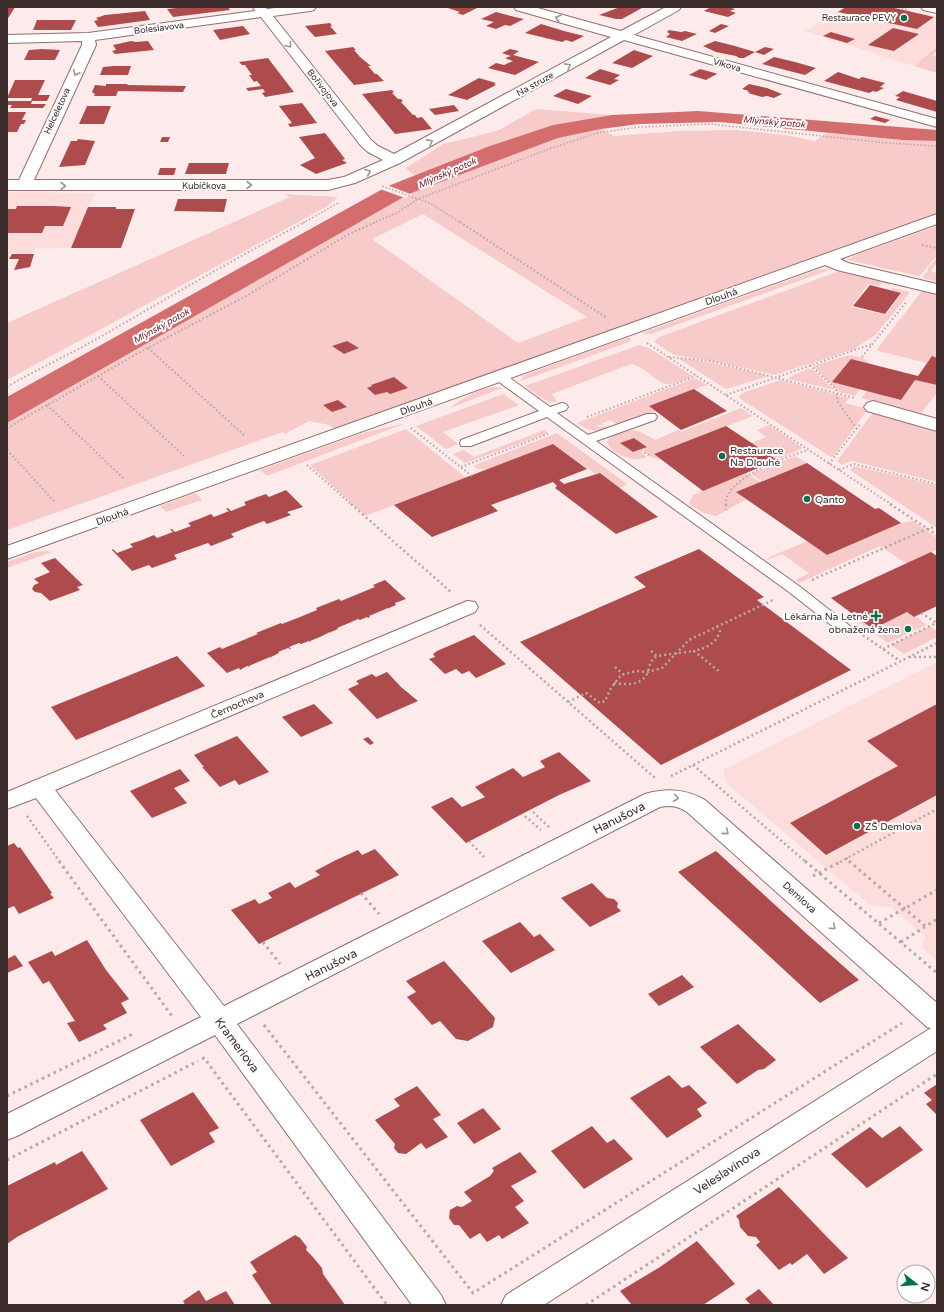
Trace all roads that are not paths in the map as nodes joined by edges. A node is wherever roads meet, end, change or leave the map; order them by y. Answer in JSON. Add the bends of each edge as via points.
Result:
{"nodes":[{"id":1,"x":310,"y":7,"type":"edge"},
{"id":2,"x":520,"y":7,"type":"edge"},
{"id":3,"x":675,"y":7,"type":"edge"},
{"id":4,"x":927,"y":7,"type":"edge"},
{"id":5,"x":937,"y":9,"type":"edge"},
{"id":6,"x":262,"y":11,"type":"edge"},
{"id":7,"x":622,"y":36,"type":"junction"},
{"id":8,"x":88,"y":37,"type":"junction"},
{"id":9,"x":7,"y":39,"type":"edge"},
{"id":10,"x":934,"y":123,"type":"dead end"},
{"id":11,"x":395,"y":160,"type":"junction"},
{"id":12,"x":7,"y":185,"type":"edge"},
{"id":13,"x":24,"y":185,"type":"junction"},
{"id":14,"x":937,"y":219,"type":"edge"},
{"id":15,"x":826,"y":259,"type":"junction"},
{"id":16,"x":937,"y":289,"type":"edge"},
{"id":17,"x":499,"y":376,"type":"junction"},
{"id":18,"x":562,"y":407,"type":"dead end"},
{"id":19,"x":873,"y":408,"type":"road end"},
{"id":20,"x":548,"y":412,"type":"junction"},
{"id":21,"x":651,"y":417,"type":"dead end"},
{"id":22,"x":937,"y":425,"type":"edge"},
{"id":23,"x":587,"y":440,"type":"junction"},
{"id":24,"x":466,"y":443,"type":"dead end"},
{"id":25,"x":7,"y":553,"type":"edge"},
{"id":26,"x":467,"y":607,"type":"road end"},
{"id":27,"x":844,"y":629,"type":"road end"},
{"id":28,"x":40,"y":787,"type":"junction"},
{"id":29,"x":660,"y":787,"type":"joint"},
{"id":30,"x":15,"y":805,"type":"edge"},
{"id":31,"x":937,"y":1019,"type":"edge"},
{"id":32,"x":220,"y":1021,"type":"junction"},
{"id":33,"x":937,"y":1037,"type":"edge"},
{"id":34,"x":7,"y":1128,"type":"edge"},
{"id":35,"x":430,"y":1305,"type":"edge"},
{"id":36,"x":517,"y":1305,"type":"edge"}],
"edges":[{"from":1,"to":6,"type":"street","name":"Boleslavova"},
{"from":7,"to":2,"type":"street","name":"Vlkova","one_way":true},
{"from":3,"to":7,"type":"street","name":"Na struze"},
{"from":4,"to":5,"type":"street"},
{"from":6,"to":8,"type":"street","name":"Boleslavova"},
{"from":6,"to":11,"type":"street","name":"Bořivojova","one_way":true,"via":[[366,143]]},
{"from":7,"to":10,"type":"street","name":"Vlkova"},
{"from":11,"to":7,"type":"street","name":"Na struze","one_way":true},
{"from":8,"to":9,"type":"street","name":"Boleslavova"},
{"from":8,"to":13,"type":"street","name":"Helceletova","one_way":true,"via":[[89,45]]},
{"from":13,"to":11,"type":"street","name":"Kubíčkova","one_way":true,"via":[[328,185],[343,182]]},
{"from":12,"to":13,"type":"street","name":"Kubíčkova"},
{"from":14,"to":15,"type":"street","name":"Dlouhá"},
{"from":15,"to":16,"type":"street","via":[[840,266]]},
{"from":15,"to":17,"type":"street","name":"Dlouhá"},
{"from":17,"to":20,"type":"lane"},
{"from":17,"to":25,"type":"street","name":"Dlouhá"},
{"from":18,"to":20,"type":"lane"},
{"from":19,"to":22,"type":"street"},
{"from":20,"to":23,"type":"lane"},
{"from":20,"to":24,"type":"lane"},
{"from":21,"to":23,"type":"lane"},
{"from":23,"to":27,"type":"lane","via":[[794,589]]},
{"from":26,"to":28,"type":"street","name":"Černochova"},
{"from":28,"to":30,"type":"street","name":"Černochova"},
{"from":28,"to":32,"type":"street","name":"Krameriova"},
{"from":29,"to":31,"type":"street","name":"Demlova","one_way":true,"via":[[673,797],[689,801],[696,806]]},
{"from":29,"to":32,"type":"street","name":"Hanušova"},
{"from":32,"to":34,"type":"street","name":"Hanušova"},
{"from":32,"to":35,"type":"street","name":"Krameriova"},
{"from":33,"to":36,"type":"street","name":"Veleslavínova"}]}
